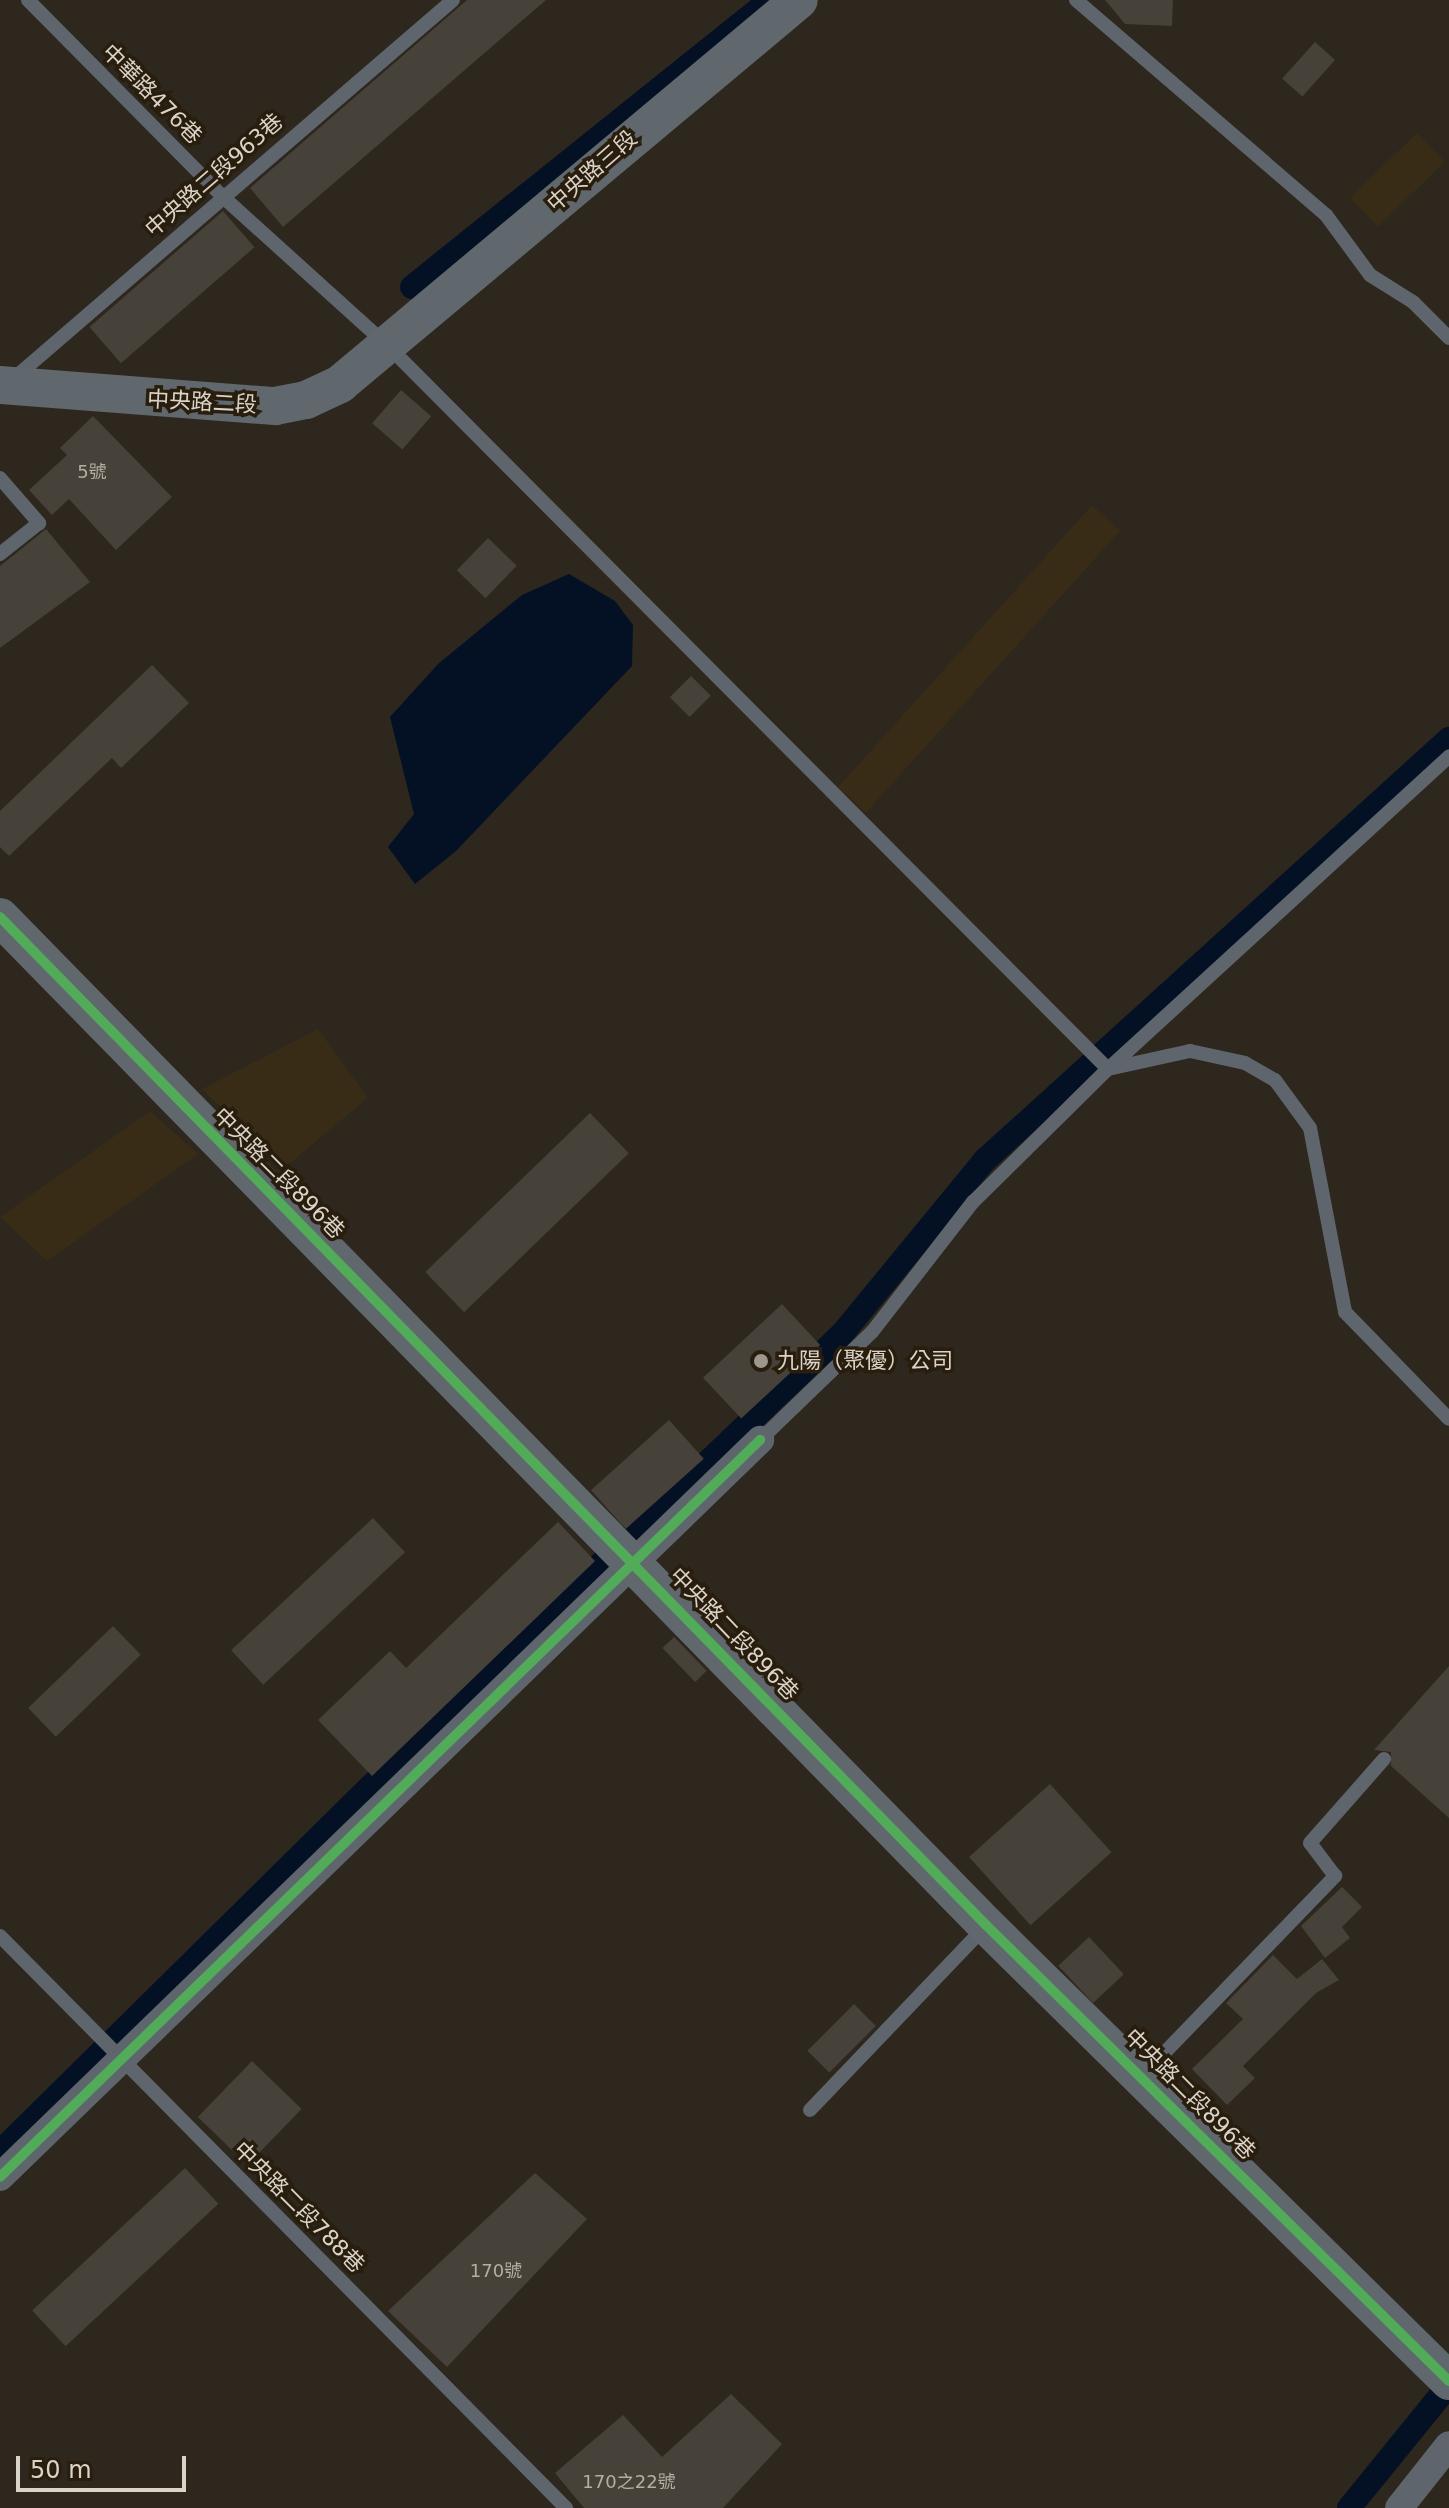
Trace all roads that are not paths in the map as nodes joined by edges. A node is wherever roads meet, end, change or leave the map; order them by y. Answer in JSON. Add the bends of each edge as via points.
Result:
{"nodes":[{"id":1,"x":28,"y":0,"type":"edge"},
{"id":2,"x":453,"y":0,"type":"edge"},
{"id":3,"x":799,"y":0,"type":"edge"},
{"id":4,"x":1076,"y":0,"type":"edge"},
{"id":5,"x":222,"y":196,"type":"junction"},
{"id":6,"x":1449,"y":338,"type":"edge"},
{"id":7,"x":388,"y":346,"type":"junction"},
{"id":8,"x":3,"y":386,"type":"edge"},
{"id":9,"x":0,"y":478,"type":"edge"},
{"id":10,"x":0,"y":554,"type":"edge"},
{"id":11,"x":1449,"y":756,"type":"edge"},
{"id":12,"x":0,"y":917,"type":"edge"},
{"id":13,"x":1108,"y":1069,"type":"junction"},
{"id":14,"x":1449,"y":1419,"type":"edge"},
{"id":15,"x":760,"y":1440,"type":"joint"},
{"id":16,"x":636,"y":1561,"type":"junction"},
{"id":17,"x":1384,"y":1759,"type":"dead end"},
{"id":18,"x":986,"y":1925,"type":"junction"},
{"id":19,"x":0,"y":1936,"type":"edge"},
{"id":20,"x":120,"y":2058,"type":"junction"},
{"id":21,"x":1143,"y":2075,"type":"junction"},
{"id":22,"x":810,"y":2110,"type":"dead end"},
{"id":23,"x":0,"y":2177,"type":"edge"},
{"id":24,"x":1446,"y":2378,"type":"edge"},
{"id":25,"x":1449,"y":2445,"type":"edge"},
{"id":26,"x":566,"y":2508,"type":"edge"},
{"id":27,"x":1399,"y":2508,"type":"edge"}],
"edges":[{"from":1,"to":5,"type":"lane","name":"中華路476巷"},
{"from":2,"to":5,"type":"lane","name":"中央路二段963巷"},
{"from":3,"to":7,"type":"street","name":"中央路三段"},
{"from":4,"to":6,"type":"lane","via":[[1326,215],[1370,275],[1413,302]]},
{"from":5,"to":7,"type":"lane","name":"中華路476巷"},
{"from":5,"to":8,"type":"lane","name":"中央路二段963巷"},
{"from":7,"to":8,"type":"street","name":"中央路二段","via":[[340,384],[306,400],[275,406]]},
{"from":7,"to":13,"type":"lane","name":"中華路476巷"},
{"from":9,"to":10,"type":"lane","via":[[39,523]]},
{"from":11,"to":13,"type":"lane"},
{"from":12,"to":16,"type":"street","name":"中央路二段896巷"},
{"from":13,"to":14,"type":"lane","via":[[1190,1051],[1245,1063],[1275,1080],[1310,1128],[1345,1312]]},
{"from":13,"to":15,"type":"lane","via":[[973,1202],[872,1332]]},
{"from":15,"to":16,"type":"street"},
{"from":16,"to":18,"type":"street","name":"中央路二段896巷"},
{"from":16,"to":20,"type":"street"},
{"from":17,"to":21,"type":"lane","via":[[1310,1843],[1335,1876]]},
{"from":18,"to":21,"type":"street","name":"中央路二段896巷"},
{"from":18,"to":22,"type":"lane"},
{"from":19,"to":20,"type":"lane","name":"中央路二段788巷"},
{"from":20,"to":23,"type":"street"},
{"from":20,"to":26,"type":"lane","name":"中央路二段788巷"},
{"from":21,"to":24,"type":"street","name":"中央路二段896巷"},
{"from":25,"to":27,"type":"street"}]}
